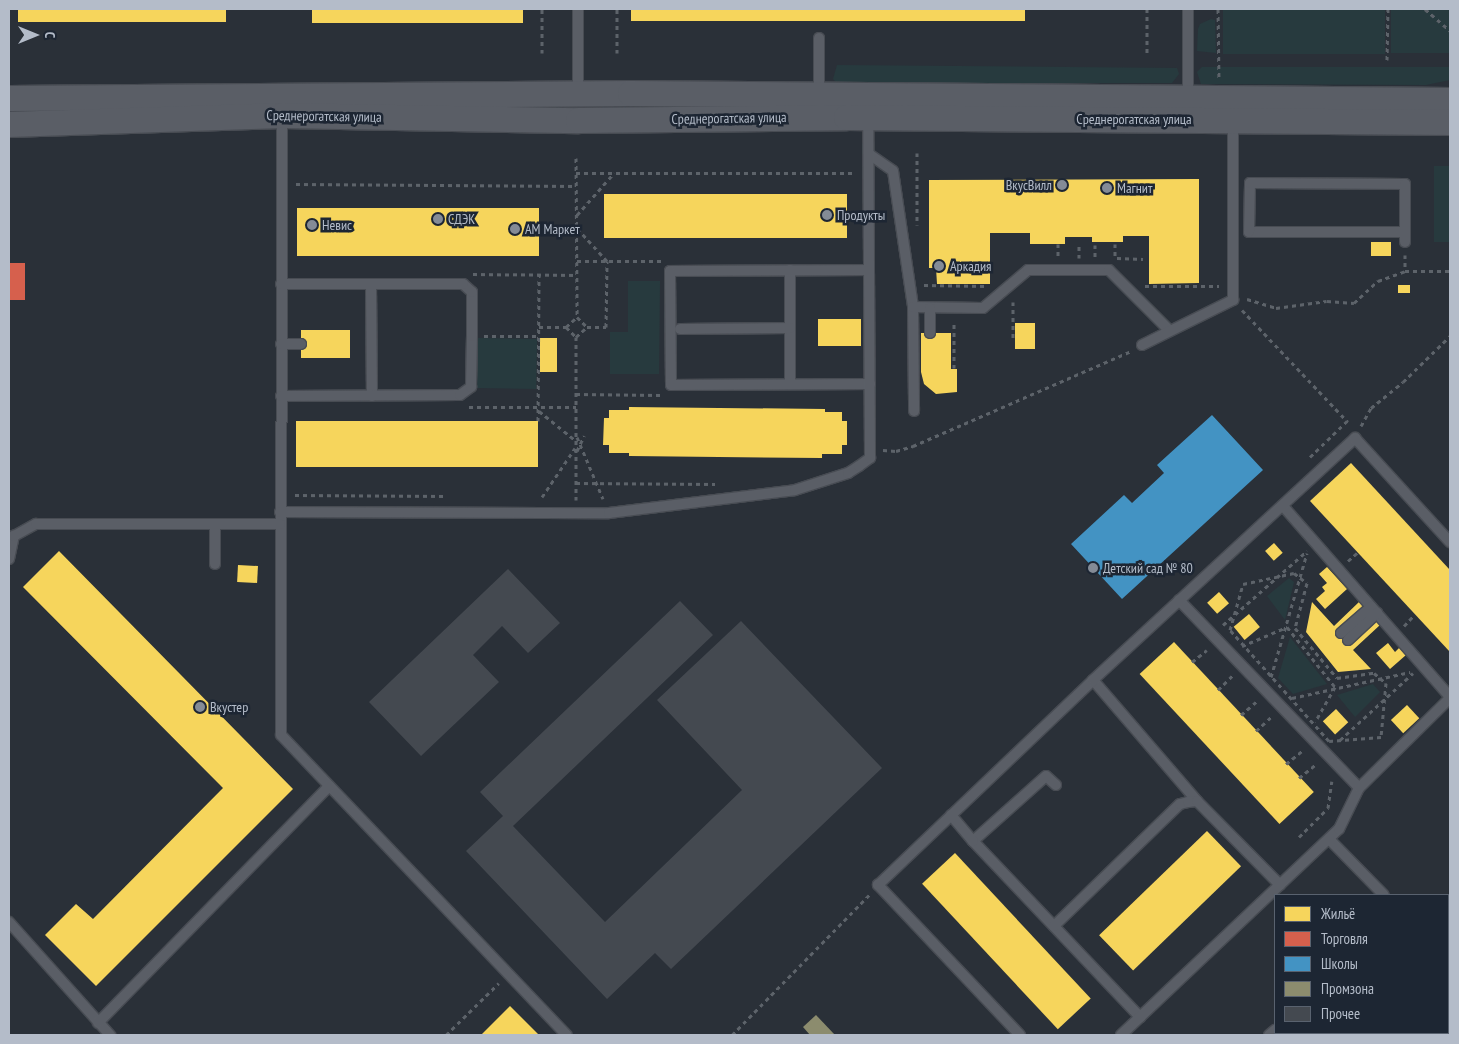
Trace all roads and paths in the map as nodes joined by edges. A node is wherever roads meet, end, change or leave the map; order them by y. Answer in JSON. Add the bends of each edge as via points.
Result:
{"nodes":[{"id":1,"x":542,"y":9,"type":"edge"},
{"id":2,"x":578,"y":9,"type":"edge"},
{"id":3,"x":617,"y":9,"type":"edge"},
{"id":4,"x":1147,"y":9,"type":"edge"},
{"id":5,"x":1188,"y":9,"type":"edge"},
{"id":6,"x":1218,"y":9,"type":"edge"},
{"id":7,"x":1388,"y":9,"type":"edge"},
{"id":8,"x":1425,"y":9,"type":"edge"},
{"id":9,"x":1450,"y":31,"type":"edge"},
{"id":10,"x":819,"y":38,"type":"dead end"},
{"id":11,"x":542,"y":53,"type":"dead end"},
{"id":12,"x":617,"y":53,"type":"dead end"},
{"id":13,"x":1147,"y":55,"type":"dead end"},
{"id":14,"x":1387,"y":60,"type":"dead end"},
{"id":15,"x":1218,"y":61,"type":"dead end"},
{"id":16,"x":578,"y":94,"type":"junction"},
{"id":17,"x":9,"y":98,"type":"edge"},
{"id":18,"x":1450,"y":100,"type":"edge"},
{"id":19,"x":281,"y":105,"type":"junction"},
{"id":20,"x":819,"y":107,"type":"junction"},
{"id":21,"x":868,"y":107,"type":"junction"},
{"id":22,"x":1188,"y":109,"type":"junction"},
{"id":23,"x":1233,"y":109,"type":"junction"},
{"id":24,"x":1450,"y":122,"type":"edge"},
{"id":25,"x":9,"y":124,"type":"edge"},
{"id":26,"x":916,"y":153,"type":"dead end"},
{"id":27,"x":869,"y":154,"type":"junction"},
{"id":28,"x":576,"y":158,"type":"dead end"},
{"id":29,"x":576,"y":173,"type":"junction"},
{"id":30,"x":614,"y":173,"type":"junction"},
{"id":31,"x":869,"y":173,"type":"junction"},
{"id":32,"x":293,"y":184,"type":"dead end"},
{"id":33,"x":576,"y":186,"type":"junction"},
{"id":34,"x":577,"y":215,"type":"junction"},
{"id":35,"x":577,"y":228,"type":"junction"},
{"id":36,"x":917,"y":228,"type":"dead end"},
{"id":37,"x":1405,"y":237,"type":"joint"},
{"id":38,"x":1058,"y":244,"type":"dead end"},
{"id":39,"x":1115,"y":244,"type":"dead end"},
{"id":40,"x":1079,"y":245,"type":"dead end"},
{"id":41,"x":1096,"y":245,"type":"dead end"},
{"id":42,"x":1048,"y":258,"type":"dead end"},
{"id":43,"x":1058,"y":258,"type":"junction"},
{"id":44,"x":1065,"y":258,"type":"dead end"},
{"id":45,"x":1072,"y":258,"type":"dead end"},
{"id":46,"x":1078,"y":258,"type":"junction"},
{"id":47,"x":1096,"y":258,"type":"junction"},
{"id":48,"x":1115,"y":258,"type":"junction"},
{"id":49,"x":1143,"y":259,"type":"dead end"},
{"id":50,"x":1122,"y":265,"type":"dead end"},
{"id":51,"x":790,"y":270,"type":"junction"},
{"id":52,"x":869,"y":270,"type":"junction"},
{"id":53,"x":1450,"y":271,"type":"edge"},
{"id":54,"x":539,"y":275,"type":"dead end"},
{"id":55,"x":1220,"y":276,"type":"dead end"},
{"id":56,"x":995,"y":280,"type":"dead end"},
{"id":57,"x":281,"y":284,"type":"junction"},
{"id":58,"x":371,"y":284,"type":"junction"},
{"id":59,"x":922,"y":284,"type":"dead end"},
{"id":60,"x":954,"y":286,"type":"junction"},
{"id":61,"x":1142,"y":286,"type":"dead end"},
{"id":62,"x":1233,"y":297,"type":"junction"},
{"id":63,"x":913,"y":307,"type":"junction"},
{"id":64,"x":930,"y":308,"type":"junction"},
{"id":65,"x":954,"y":308,"type":"junction"},
{"id":66,"x":577,"y":317,"type":"junction"},
{"id":67,"x":539,"y":327,"type":"junction"},
{"id":68,"x":566,"y":327,"type":"junction"},
{"id":69,"x":586,"y":327,"type":"junction"},
{"id":70,"x":790,"y":328,"type":"junction"},
{"id":71,"x":680,"y":329,"type":"dead end"},
{"id":72,"x":1169,"y":330,"type":"junction"},
{"id":73,"x":930,"y":333,"type":"dead end"},
{"id":74,"x":472,"y":336,"type":"junction"},
{"id":75,"x":539,"y":336,"type":"junction"},
{"id":76,"x":1450,"y":336,"type":"edge"},
{"id":77,"x":576,"y":337,"type":"junction"},
{"id":78,"x":281,"y":344,"type":"junction"},
{"id":79,"x":301,"y":344,"type":"dead end"},
{"id":80,"x":1142,"y":344,"type":"joint"},
{"id":81,"x":954,"y":368,"type":"dead end"},
{"id":82,"x":790,"y":384,"type":"junction"},
{"id":83,"x":870,"y":384,"type":"junction"},
{"id":84,"x":576,"y":394,"type":"junction"},
{"id":85,"x":664,"y":395,"type":"dead end"},
{"id":86,"x":281,"y":396,"type":"junction"},
{"id":87,"x":372,"y":396,"type":"junction"},
{"id":88,"x":459,"y":407,"type":"dead end"},
{"id":89,"x":576,"y":407,"type":"junction"},
{"id":90,"x":538,"y":409,"type":"junction"},
{"id":91,"x":914,"y":412,"type":"dead end"},
{"id":92,"x":538,"y":421,"type":"dead end"},
{"id":93,"x":576,"y":435,"type":"junction"},
{"id":94,"x":584,"y":436,"type":"dead end"},
{"id":95,"x":1355,"y":438,"type":"junction"},
{"id":96,"x":576,"y":441,"type":"junction"},
{"id":97,"x":578,"y":445,"type":"junction"},
{"id":98,"x":878,"y":450,"type":"dead end"},
{"id":99,"x":576,"y":483,"type":"junction"},
{"id":100,"x":596,"y":483,"type":"junction"},
{"id":101,"x":719,"y":484,"type":"dead end"},
{"id":102,"x":292,"y":485,"type":"dead end"},
{"id":103,"x":292,"y":495,"type":"junction"},
{"id":104,"x":452,"y":496,"type":"dead end"},
{"id":105,"x":532,"y":496,"type":"dead end"},
{"id":106,"x":542,"y":496,"type":"junction"},
{"id":107,"x":550,"y":497,"type":"dead end"},
{"id":108,"x":567,"y":497,"type":"dead end"},
{"id":109,"x":576,"y":497,"type":"junction"},
{"id":110,"x":1283,"y":506,"type":"junction"},
{"id":111,"x":280,"y":512,"type":"junction"},
{"id":112,"x":609,"y":513,"type":"junction"},
{"id":113,"x":576,"y":514,"type":"junction"},
{"id":114,"x":280,"y":524,"type":"junction"},
{"id":115,"x":215,"y":525,"type":"junction"},
{"id":116,"x":1450,"y":542,"type":"edge"},
{"id":117,"x":1358,"y":552,"type":"dead end"},
{"id":118,"x":9,"y":559,"type":"edge"},
{"id":119,"x":215,"y":564,"type":"dead end"},
{"id":120,"x":1344,"y":564,"type":"dead end"},
{"id":121,"x":1278,"y":576,"type":"junction"},
{"id":122,"x":1300,"y":578,"type":"junction"},
{"id":123,"x":1179,"y":600,"type":"junction"},
{"id":124,"x":1374,"y":610,"type":"junction"},
{"id":125,"x":1415,"y":614,"type":"dead end"},
{"id":126,"x":1234,"y":616,"type":"junction"},
{"id":127,"x":1287,"y":627,"type":"junction"},
{"id":128,"x":1402,"y":628,"type":"dead end"},
{"id":129,"x":1344,"y":636,"type":"dead end"},
{"id":130,"x":1213,"y":644,"type":"dead end"},
{"id":131,"x":1243,"y":646,"type":"junction"},
{"id":132,"x":1192,"y":662,"type":"dead end"},
{"id":133,"x":1239,"y":670,"type":"dead end"},
{"id":134,"x":1272,"y":677,"type":"junction"},
{"id":135,"x":1380,"y":678,"type":"junction"},
{"id":136,"x":1093,"y":680,"type":"junction"},
{"id":137,"x":1335,"y":687,"type":"junction"},
{"id":138,"x":1218,"y":690,"type":"dead end"},
{"id":139,"x":1265,"y":694,"type":"junction"},
{"id":140,"x":1450,"y":697,"type":"edge"},
{"id":141,"x":1291,"y":698,"type":"junction"},
{"id":142,"x":1385,"y":700,"type":"junction"},
{"id":143,"x":1277,"y":702,"type":"junction"},
{"id":144,"x":1277,"y":713,"type":"dead end"},
{"id":145,"x":1241,"y":715,"type":"dead end"},
{"id":146,"x":1314,"y":724,"type":"junction"},
{"id":147,"x":1256,"y":731,"type":"dead end"},
{"id":148,"x":1340,"y":740,"type":"junction"},
{"id":149,"x":1335,"y":745,"type":"dead end"},
{"id":150,"x":1307,"y":746,"type":"dead end"},
{"id":151,"x":1330,"y":750,"type":"dead end"},
{"id":152,"x":1320,"y":760,"type":"dead end"},
{"id":153,"x":1286,"y":764,"type":"dead end"},
{"id":154,"x":1299,"y":778,"type":"dead end"},
{"id":155,"x":1056,"y":785,"type":"dead end"},
{"id":156,"x":328,"y":786,"type":"junction"},
{"id":157,"x":1359,"y":788,"type":"junction"},
{"id":158,"x":1197,"y":801,"type":"junction"},
{"id":159,"x":951,"y":815,"type":"junction"},
{"id":160,"x":1329,"y":839,"type":"junction"},
{"id":161,"x":973,"y":841,"type":"junction"},
{"id":162,"x":878,"y":885,"type":"junction"},
{"id":163,"x":1280,"y":885,"type":"junction"},
{"id":164,"x":1383,"y":894,"type":"edge"},
{"id":165,"x":9,"y":922,"type":"edge"},
{"id":166,"x":1054,"y":926,"type":"junction"},
{"id":167,"x":508,"y":974,"type":"junction"},
{"id":168,"x":1140,"y":1017,"type":"junction"},
{"id":169,"x":98,"y":1023,"type":"junction"},
{"id":170,"x":110,"y":1035,"type":"edge"},
{"id":171,"x":446,"y":1035,"type":"edge"},
{"id":172,"x":567,"y":1035,"type":"edge"},
{"id":173,"x":732,"y":1035,"type":"edge"},
{"id":174,"x":1020,"y":1035,"type":"edge"},
{"id":175,"x":1121,"y":1035,"type":"edge"}],
"edges":[{"from":1,"to":11,"type":"path"},
{"from":2,"to":16,"type":"lane"},
{"from":3,"to":12,"type":"path"},
{"from":4,"to":13,"type":"path"},
{"from":5,"to":22,"type":"lane"},
{"from":6,"to":15,"type":"path"},
{"from":7,"to":14,"type":"path"},
{"from":8,"to":9,"type":"path"},
{"from":10,"to":20,"type":"lane"},
{"from":16,"to":19,"type":"street","name":"Среднерогатская улица"},
{"from":16,"to":20,"type":"street","name":"Среднерогатская улица"},
{"from":17,"to":19,"type":"street","name":"Среднерогатская улица"},
{"from":18,"to":23,"type":"street","name":"Среднерогатская улица"},
{"from":19,"to":20,"type":"street","name":"Среднерогатская улица","via":[[578,120]]},
{"from":19,"to":25,"type":"street","name":"Среднерогатская улица"},
{"from":19,"to":57,"type":"lane"},
{"from":20,"to":21,"type":"street","name":"Среднерогатская улица"},
{"from":21,"to":22,"type":"street","name":"Среднерогатская улица"},
{"from":21,"to":27,"type":"lane"},
{"from":22,"to":23,"type":"street","name":"Среднерогатская улица"},
{"from":23,"to":24,"type":"street","name":"Среднерогатская улица"},
{"from":23,"to":62,"type":"lane"},
{"from":26,"to":36,"type":"path"},
{"from":27,"to":31,"type":"lane"},
{"from":27,"to":63,"type":"lane","via":[[893,171]]},
{"from":28,"to":29,"type":"path"},
{"from":29,"to":30,"type":"path"},
{"from":29,"to":33,"type":"path"},
{"from":30,"to":31,"type":"path"},
{"from":30,"to":34,"type":"path"},
{"from":31,"to":52,"type":"lane"},
{"from":32,"to":33,"type":"path"},
{"from":33,"to":34,"type":"path"},
{"from":34,"to":35,"type":"path"},
{"from":35,"to":66,"type":"path"},
{"from":35,"to":69,"type":"path","via":[[607,261],[606,327]]},
{"from":37,"to":37,"type":"lane","via":[[1405,184],[1250,184],[1250,232]]},
{"from":38,"to":43,"type":"path"},
{"from":39,"to":48,"type":"path"},
{"from":40,"to":46,"type":"path"},
{"from":41,"to":47,"type":"path"},
{"from":42,"to":43,"type":"path"},
{"from":43,"to":44,"type":"path"},
{"from":45,"to":46,"type":"path"},
{"from":46,"to":47,"type":"path"},
{"from":47,"to":48,"type":"path"},
{"from":48,"to":49,"type":"path"},
{"from":48,"to":50,"type":"path"},
{"from":51,"to":52,"type":"lane"},
{"from":51,"to":70,"type":"lane"},
{"from":51,"to":82,"type":"lane","via":[[670,271],[671,385]]},
{"from":52,"to":83,"type":"lane","via":[[865,330]]},
{"from":53,"to":62,"type":"path","via":[[1405,271],[1378,281],[1354,303],[1327,301],[1276,308]]},
{"from":54,"to":67,"type":"path"},
{"from":55,"to":61,"type":"path","via":[[1220,286]]},
{"from":56,"to":60,"type":"path","via":[[989,286]]},
{"from":57,"to":58,"type":"lane"},
{"from":57,"to":78,"type":"lane"},
{"from":58,"to":74,"type":"lane","via":[[469,286],[472,292]]},
{"from":58,"to":87,"type":"lane"},
{"from":59,"to":60,"type":"path"},
{"from":60,"to":65,"type":"path"},
{"from":62,"to":72,"type":"lane"},
{"from":62,"to":95,"type":"path","via":[[1347,421]]},
{"from":63,"to":64,"type":"lane"},
{"from":63,"to":91,"type":"lane"},
{"from":64,"to":65,"type":"lane"},
{"from":64,"to":73,"type":"lane"},
{"from":65,"to":72,"type":"lane","via":[[983,308],[1028,270],[1108,270]]},
{"from":65,"to":81,"type":"path"},
{"from":66,"to":68,"type":"path"},
{"from":66,"to":69,"type":"path"},
{"from":67,"to":68,"type":"path"},
{"from":67,"to":75,"type":"path"},
{"from":68,"to":77,"type":"path"},
{"from":69,"to":77,"type":"path"},
{"from":70,"to":71,"type":"lane"},
{"from":70,"to":82,"type":"lane"},
{"from":72,"to":80,"type":"lane"},
{"from":74,"to":75,"type":"path"},
{"from":74,"to":87,"type":"lane","via":[[471,387],[468,392],[460,395]]},
{"from":75,"to":90,"type":"path"},
{"from":76,"to":95,"type":"path","via":[[1404,382],[1371,408]]},
{"from":77,"to":84,"type":"path"},
{"from":78,"to":79,"type":"lane"},
{"from":78,"to":86,"type":"lane"},
{"from":80,"to":98,"type":"path","via":[[1122,357],[913,446],[896,451]]},
{"from":82,"to":83,"type":"lane"},
{"from":83,"to":112,"type":"lane","via":[[870,458],[848,473],[795,490]]},
{"from":84,"to":85,"type":"path"},
{"from":84,"to":89,"type":"path"},
{"from":86,"to":87,"type":"lane"},
{"from":86,"to":111,"type":"lane"},
{"from":88,"to":90,"type":"path"},
{"from":89,"to":90,"type":"path"},
{"from":89,"to":93,"type":"path"},
{"from":90,"to":92,"type":"path"},
{"from":90,"to":96,"type":"path"},
{"from":93,"to":96,"type":"path"},
{"from":93,"to":97,"type":"path"},
{"from":94,"to":97,"type":"path"},
{"from":95,"to":110,"type":"lane"},
{"from":95,"to":116,"type":"lane"},
{"from":96,"to":97,"type":"path"},
{"from":97,"to":99,"type":"path"},
{"from":97,"to":100,"type":"path"},
{"from":97,"to":106,"type":"path"},
{"from":99,"to":100,"type":"path"},
{"from":99,"to":109,"type":"path"},
{"from":100,"to":101,"type":"path"},
{"from":100,"to":112,"type":"path"},
{"from":102,"to":103,"type":"path"},
{"from":103,"to":104,"type":"path"},
{"from":103,"to":111,"type":"path"},
{"from":105,"to":106,"type":"path"},
{"from":106,"to":107,"type":"path"},
{"from":108,"to":109,"type":"path"},
{"from":109,"to":113,"type":"path"},
{"from":110,"to":123,"type":"lane"},
{"from":110,"to":124,"type":"lane"},
{"from":111,"to":113,"type":"lane"},
{"from":111,"to":114,"type":"lane"},
{"from":112,"to":113,"type":"lane"},
{"from":114,"to":115,"type":"lane"},
{"from":114,"to":156,"type":"lane","via":[[281,736]]},
{"from":115,"to":118,"type":"lane","via":[[36,524],[14,536]]},
{"from":115,"to":119,"type":"lane"},
{"from":117,"to":120,"type":"path"},
{"from":121,"to":122,"type":"path","via":[[1294,573]]},
{"from":121,"to":122,"type":"path","via":[[1308,550]]},
{"from":121,"to":126,"type":"path"},
{"from":121,"to":126,"type":"path","via":[[1243,584]]},
{"from":122,"to":127,"type":"path"},
{"from":122,"to":135,"type":"path","via":[[1307,583],[1295,628],[1336,678],[1374,673]]},
{"from":123,"to":136,"type":"lane"},
{"from":123,"to":139,"type":"lane"},
{"from":124,"to":129,"type":"lane"},
{"from":124,"to":140,"type":"lane"},
{"from":125,"to":128,"type":"path"},
{"from":126,"to":131,"type":"path","via":[[1230,630]]},
{"from":126,"to":131,"type":"path","via":[[1222,626],[1240,647]]},
{"from":127,"to":131,"type":"path"},
{"from":127,"to":134,"type":"path"},
{"from":127,"to":137,"type":"path"},
{"from":130,"to":132,"type":"path"},
{"from":131,"to":134,"type":"path"},
{"from":133,"to":138,"type":"path"},
{"from":134,"to":139,"type":"path"},
{"from":134,"to":141,"type":"path"},
{"from":135,"to":137,"type":"path"},
{"from":135,"to":142,"type":"path","via":[[1386,683]]},
{"from":135,"to":142,"type":"path","via":[[1416,670]]},
{"from":136,"to":158,"type":"lane"},
{"from":136,"to":159,"type":"lane"},
{"from":137,"to":141,"type":"path"},
{"from":137,"to":146,"type":"path"},
{"from":139,"to":143,"type":"lane"},
{"from":139,"to":145,"type":"path"},
{"from":140,"to":157,"type":"lane"},
{"from":141,"to":143,"type":"path"},
{"from":141,"to":146,"type":"path"},
{"from":142,"to":148,"type":"path"},
{"from":142,"to":148,"type":"path","via":[[1382,737]]},
{"from":143,"to":157,"type":"lane"},
{"from":144,"to":147,"type":"path"},
{"from":146,"to":148,"type":"path","via":[[1329,741]]},
{"from":146,"to":151,"type":"path","via":[[1311,728]]},
{"from":148,"to":149,"type":"path"},
{"from":150,"to":153,"type":"path"},
{"from":152,"to":154,"type":"path"},
{"from":155,"to":161,"type":"lane","via":[[1046,776]]},
{"from":156,"to":167,"type":"lane"},
{"from":156,"to":169,"type":"lane"},
{"from":157,"to":160,"type":"lane","via":[[1339,829]]},
{"from":158,"to":163,"type":"lane"},
{"from":158,"to":166,"type":"lane","via":[[1180,804]]},
{"from":159,"to":161,"type":"lane"},
{"from":159,"to":162,"type":"lane"},
{"from":160,"to":163,"type":"lane"},
{"from":160,"to":164,"type":"lane"},
{"from":161,"to":166,"type":"lane"},
{"from":162,"to":173,"type":"path"},
{"from":162,"to":174,"type":"lane"},
{"from":163,"to":168,"type":"lane"},
{"from":165,"to":169,"type":"lane"},
{"from":166,"to":168,"type":"lane"},
{"from":167,"to":171,"type":"path"},
{"from":167,"to":172,"type":"lane"},
{"from":168,"to":175,"type":"lane"},
{"from":169,"to":170,"type":"lane"}]}
